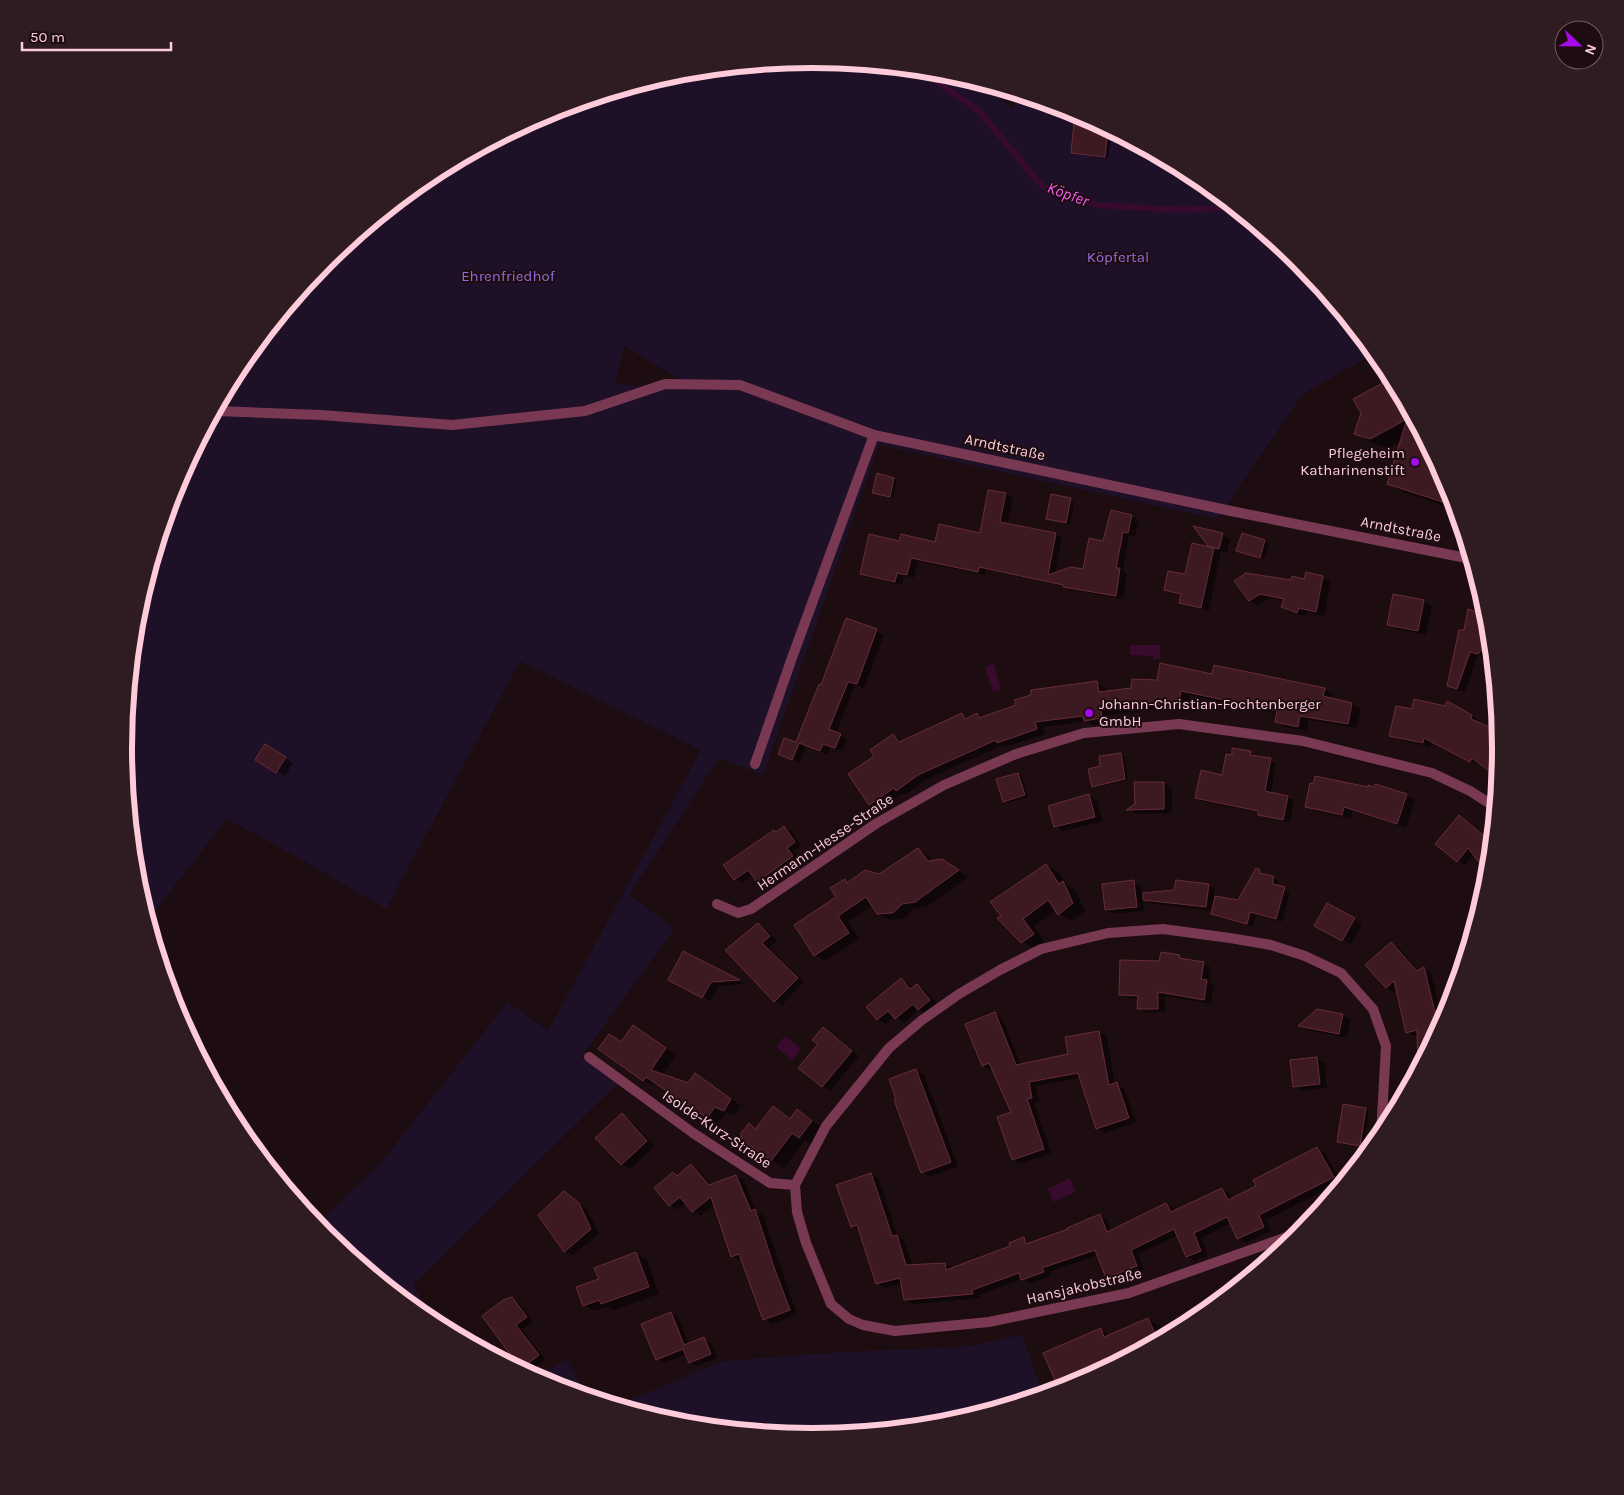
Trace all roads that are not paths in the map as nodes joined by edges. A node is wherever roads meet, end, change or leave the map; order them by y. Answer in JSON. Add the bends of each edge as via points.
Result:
{"nodes":[{"id":1,"x":221,"y":411,"type":"edge"},
{"id":2,"x":874,"y":436,"type":"junction"},
{"id":3,"x":1464,"y":557,"type":"edge"},
{"id":4,"x":755,"y":764,"type":"dead end"},
{"id":5,"x":1490,"y":804,"type":"edge"},
{"id":6,"x":717,"y":904,"type":"dead end"},
{"id":7,"x":589,"y":1057,"type":"dead end"},
{"id":8,"x":1382,"y":1117,"type":"edge"},
{"id":9,"x":795,"y":1185,"type":"junction"},
{"id":10,"x":1281,"y":1239,"type":"edge"}],
"edges":[{"from":1,"to":2,"type":"street","name":"Arndtstraße","via":[[452,425],[586,411],[665,384],[740,385]]},
{"from":2,"to":3,"type":"street","name":"Arndtstraße"},
{"from":2,"to":4,"type":"street"},
{"from":5,"to":6,"type":"street","name":"Hermann-Hesse-Straße","via":[[1432,773],[1303,741],[1178,724],[1084,733],[1016,754],[944,786],[877,823],[751,909],[738,913]]},
{"from":7,"to":9,"type":"street","name":"Isolde-Kurz-Straße","via":[[693,1133],[770,1183]]},
{"from":8,"to":9,"type":"street","via":[[1386,1046],[1373,1009],[1342,972],[1271,945],[1230,938],[1163,928],[1108,933],[1041,949],[959,994],[922,1020],[888,1048],[826,1126]]},
{"from":9,"to":10,"type":"street","name":"Hansjakobstraße","via":[[797,1212],[806,1243],[831,1304],[849,1319],[895,1332],[989,1322],[1129,1293]]}]}
